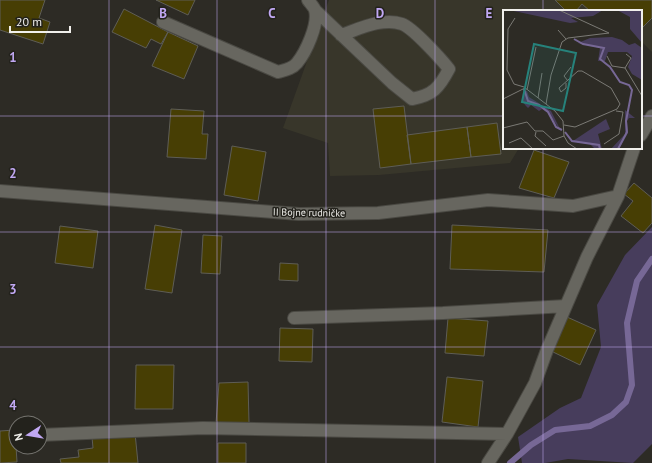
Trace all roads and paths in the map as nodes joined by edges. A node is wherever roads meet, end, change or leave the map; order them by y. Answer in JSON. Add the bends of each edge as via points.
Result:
{"nodes":[{"id":1,"x":308,"y":0,"type":"edge"},
{"id":2,"x":315,"y":10,"type":"junction"},
{"id":3,"x":163,"y":22,"type":"dead end"},
{"id":4,"x":341,"y":35,"type":"junction"},
{"id":5,"x":652,"y":116,"type":"edge"},
{"id":6,"x":642,"y":133,"type":"edge"},
{"id":7,"x":634,"y":149,"type":"edge"},
{"id":8,"x":0,"y":191,"type":"edge"},
{"id":9,"x":618,"y":196,"type":"junction"},
{"id":10,"x":566,"y":306,"type":"junction"},
{"id":11,"x":294,"y":318,"type":"dead end"},
{"id":12,"x":48,"y":434,"type":"edge"},
{"id":13,"x":507,"y":434,"type":"junction"},
{"id":14,"x":490,"y":462,"type":"edge"}],
"edges":[{"from":1,"to":2,"type":"street"},
{"from":2,"to":3,"type":"street","via":[[315,26],[311,39],[297,63],[289,70],[278,72]]},
{"from":2,"to":4,"type":"street"},
{"from":4,"to":4,"type":"street","via":[[392,84],[412,99],[426,96],[436,90],[449,69],[437,53],[402,24],[375,24]]},
{"from":5,"to":6,"type":"street"},
{"from":7,"to":9,"type":"street"},
{"from":8,"to":9,"type":"street","name":"II Bojne rudničke","via":[[299,214],[378,213],[488,200],[573,206]]},
{"from":9,"to":10,"type":"street"},
{"from":10,"to":11,"type":"street"},
{"from":10,"to":13,"type":"street","via":[[546,350],[535,383]]},
{"from":12,"to":13,"type":"street","via":[[203,428]]},
{"from":13,"to":14,"type":"street"}]}
